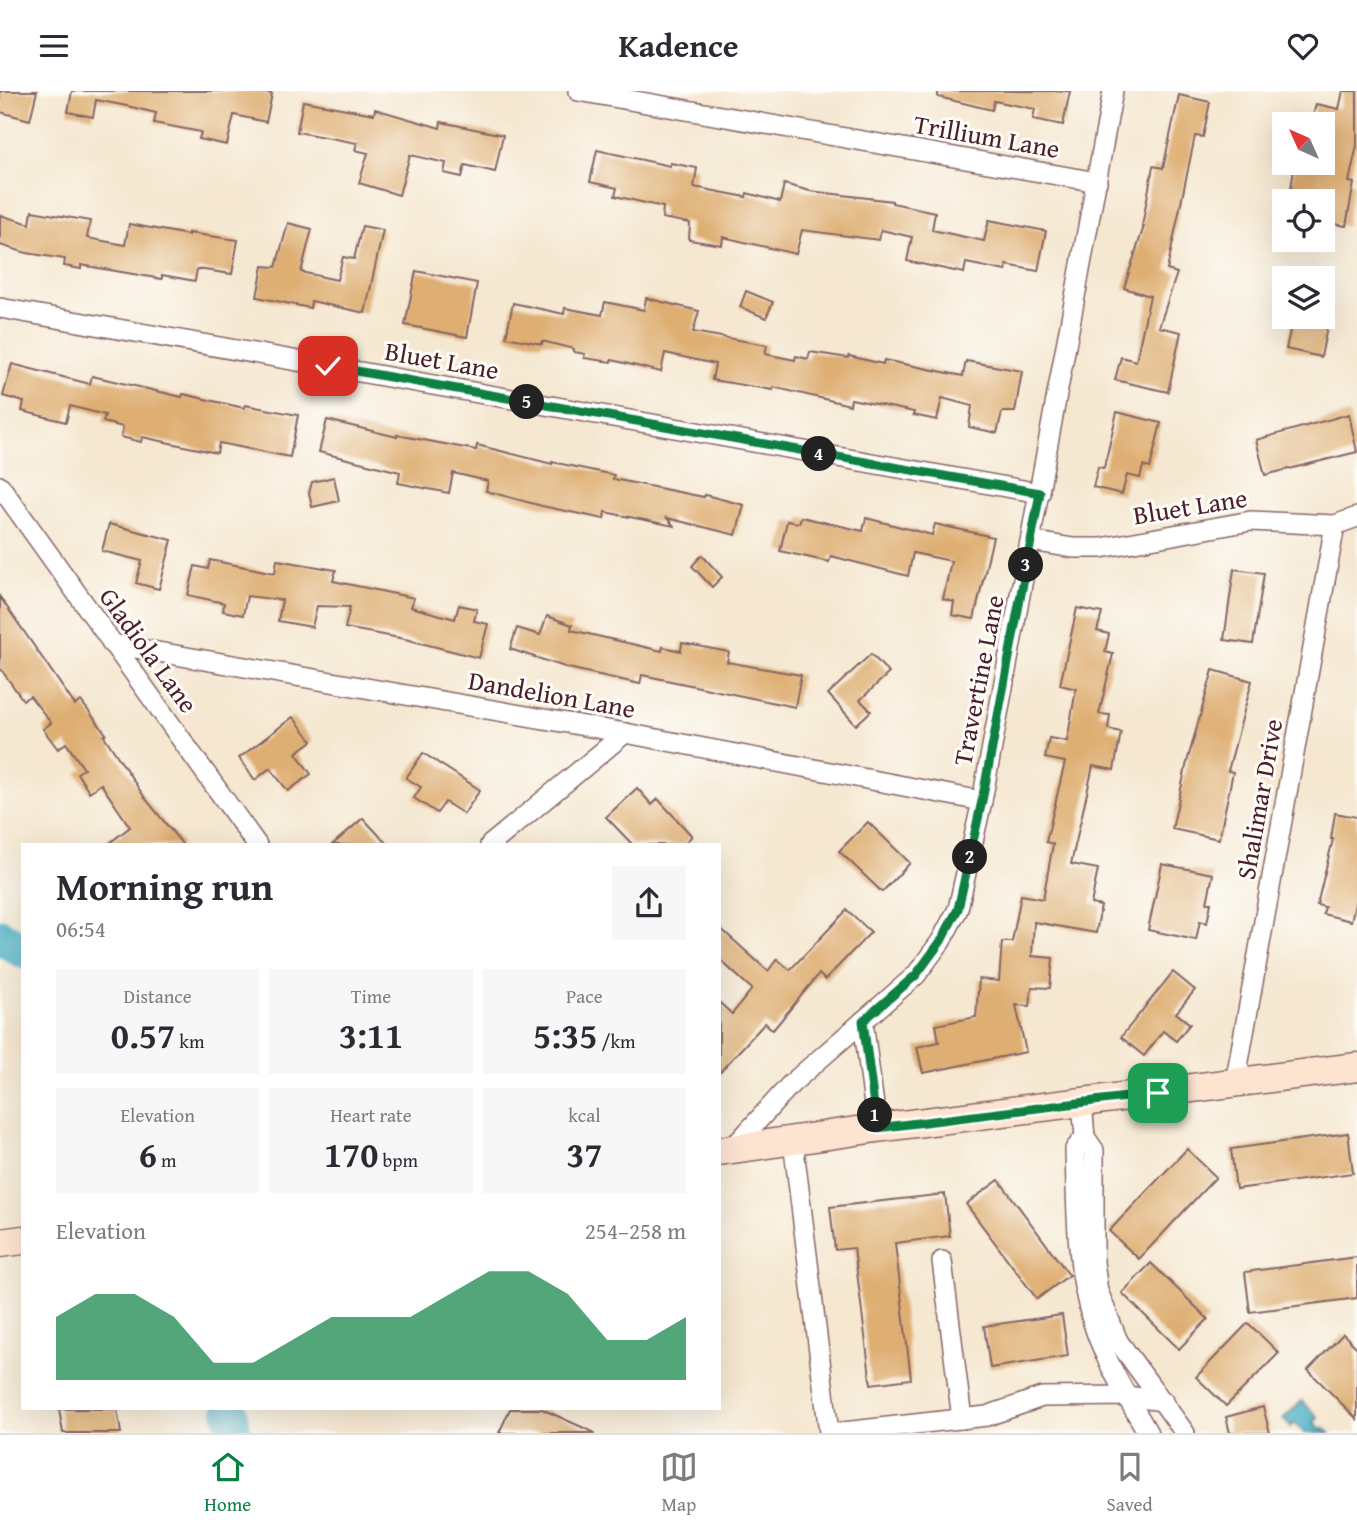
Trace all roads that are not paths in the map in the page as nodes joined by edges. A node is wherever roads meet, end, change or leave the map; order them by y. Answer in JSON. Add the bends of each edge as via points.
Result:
{"nodes":[{"id":1,"x":578,"y":91,"type":"edge"},
{"id":2,"x":1113,"y":91,"type":"edge"},
{"id":3,"x":1097,"y":182,"type":"junction"},
{"id":4,"x":0,"y":308,"type":"edge"},
{"id":5,"x":1040,"y":493,"type":"junction"},
{"id":6,"x":2,"y":494,"type":"edge"},
{"id":7,"x":1357,"y":517,"type":"edge"},
{"id":8,"x":1335,"y":525,"type":"junction"},
{"id":9,"x":1031,"y":541,"type":"junction"},
{"id":10,"x":112,"y":644,"type":"junction"},
{"id":11,"x":625,"y":733,"type":"junction"},
{"id":12,"x":982,"y":801,"type":"junction"},
{"id":13,"x":256,"y":843,"type":"edge"},
{"id":14,"x":492,"y":843,"type":"edge"},
{"id":15,"x":863,"y":1021,"type":"junction"},
{"id":16,"x":1357,"y":1067,"type":"edge"},
{"id":17,"x":1235,"y":1083,"type":"junction"},
{"id":18,"x":1082,"y":1103,"type":"junction"},
{"id":19,"x":877,"y":1128,"type":"junction"},
{"id":20,"x":1085,"y":1137,"type":"junction"},
{"id":21,"x":793,"y":1141,"type":"junction"},
{"id":22,"x":726,"y":1150,"type":"edge"},
{"id":23,"x":21,"y":1240,"type":"edge"},
{"id":24,"x":0,"y":1243,"type":"edge"},
{"id":25,"x":942,"y":1261,"type":"dead end"},
{"id":26,"x":1138,"y":1367,"type":"junction"},
{"id":27,"x":1116,"y":1377,"type":"junction"},
{"id":28,"x":1127,"y":1396,"type":"junction"},
{"id":29,"x":1163,"y":1401,"type":"junction"},
{"id":30,"x":962,"y":1419,"type":"junction"},
{"id":31,"x":832,"y":1433,"type":"edge"},
{"id":32,"x":1148,"y":1433,"type":"edge"},
{"id":33,"x":1185,"y":1433,"type":"edge"}],
"edges":[{"from":1,"to":3,"type":"street","name":"Trillium Lane"},
{"from":2,"to":3,"type":"street","name":"Travertine Lane"},
{"from":3,"to":5,"type":"street","name":"Travertine Lane"},
{"from":4,"to":5,"type":"street","name":"Bluet Lane"},
{"from":5,"to":9,"type":"street","name":"Travertine Lane"},
{"from":6,"to":10,"type":"street","name":"Gladiola Lane"},
{"from":7,"to":8,"type":"street","name":"Bluet Lane"},
{"from":8,"to":9,"type":"street","name":"Bluet Lane","via":[[1251,521],[1101,548]]},
{"from":8,"to":17,"type":"street","name":"Shalimar Drive"},
{"from":9,"to":12,"type":"street","name":"Travertine Lane"},
{"from":10,"to":11,"type":"street","name":"Dandelion Lane"},
{"from":10,"to":13,"type":"street","name":"Gladiola Lane"},
{"from":11,"to":12,"type":"street","name":"Dandelion Lane"},
{"from":11,"to":14,"type":"street"},
{"from":12,"to":15,"type":"street","name":"Travertine Lane","via":[[958,909],[941,941],[916,975]]},
{"from":15,"to":19,"type":"street"},
{"from":15,"to":22,"type":"street","name":"Travertine Lane"},
{"from":16,"to":17,"type":"main road"},
{"from":17,"to":18,"type":"main road"},
{"from":18,"to":19,"type":"main road"},
{"from":18,"to":20,"type":"street"},
{"from":19,"to":21,"type":"main road"},
{"from":20,"to":26,"type":"street","via":[[1094,1150],[1098,1291],[1118,1341]]},
{"from":20,"to":27,"type":"street","via":[[1075,1149],[1079,1258],[1101,1345]]},
{"from":21,"to":22,"type":"main road"},
{"from":21,"to":31,"type":"street"},
{"from":23,"to":24,"type":"main road"},
{"from":25,"to":30,"type":"street"},
{"from":26,"to":27,"type":"street"},
{"from":26,"to":29,"type":"street"},
{"from":27,"to":28,"type":"street"},
{"from":28,"to":29,"type":"street"},
{"from":28,"to":30,"type":"street","via":[[1042,1397]]},
{"from":28,"to":32,"type":"street"},
{"from":29,"to":33,"type":"street"},
{"from":30,"to":31,"type":"street"}]}
